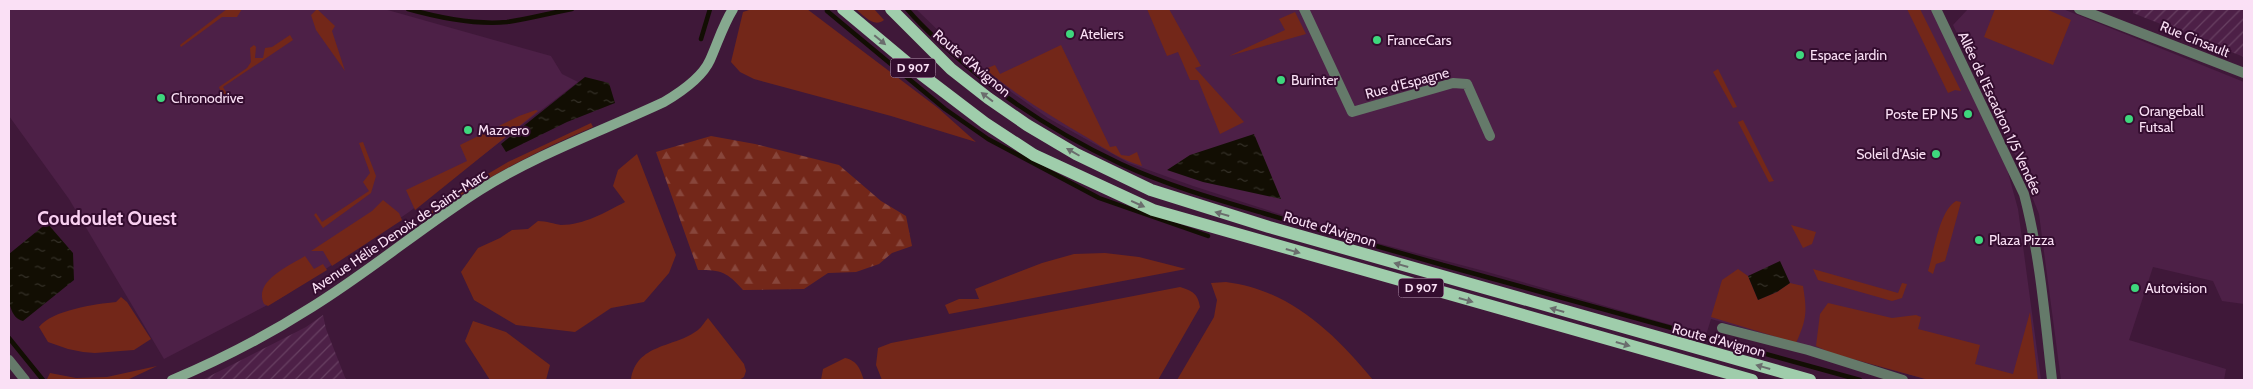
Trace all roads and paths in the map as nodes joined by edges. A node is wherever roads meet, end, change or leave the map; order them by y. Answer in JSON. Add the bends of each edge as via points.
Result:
{"nodes":[{"id":1,"x":723,"y":9,"type":"edge"},
{"id":2,"x":733,"y":9,"type":"edge"},
{"id":3,"x":843,"y":9,"type":"edge"},
{"id":4,"x":890,"y":9,"type":"edge"},
{"id":5,"x":1304,"y":9,"type":"edge"},
{"id":6,"x":1936,"y":9,"type":"edge"},
{"id":7,"x":2079,"y":9,"type":"edge"},
{"id":8,"x":723,"y":26,"type":"junction"},
{"id":9,"x":2244,"y":74,"type":"edge"},
{"id":10,"x":1490,"y":136,"type":"dead end"},
{"id":11,"x":1722,"y":328,"type":"dead end"},
{"id":12,"x":9,"y":360,"type":"edge"},
{"id":13,"x":25,"y":380,"type":"edge"},
{"id":14,"x":172,"y":380,"type":"edge"},
{"id":15,"x":1752,"y":380,"type":"edge"},
{"id":16,"x":1810,"y":380,"type":"edge"},
{"id":17,"x":1903,"y":380,"type":"edge"},
{"id":18,"x":2052,"y":380,"type":"edge"}],
"edges":[{"from":1,"to":8,"type":"street","name":"Avenue Hélie Denoix de Saint-Marc"},
{"from":2,"to":8,"type":"street","name":"Avenue Hélie Denoix de Saint-Marc"},
{"from":3,"to":15,"type":"main road","number":"D 907","one_way":true,"via":[[922,76],[994,129],[1034,155],[1152,210]]},
{"from":16,"to":4,"type":"main road","name":"Route d'Avignon","number":"D 907","one_way":true,"via":[[1269,227],[1151,190],[1076,154],[988,98],[951,69]]},
{"from":5,"to":10,"type":"street","name":"Rue d'Espagne","via":[[1352,112],[1453,82],[1467,84]]},
{"from":6,"to":18,"type":"street","name":"Allée de l'Escadron 1/5 Vendée","via":[[2024,194],[2040,270]]},
{"from":7,"to":9,"type":"street","name":"Rue Cinsault"},
{"from":8,"to":14,"type":"street","name":"Avenue Hélie Denoix de Saint-Marc","via":[[709,62],[679,93],[509,173],[445,213],[313,306],[269,333]]},
{"from":11,"to":17,"type":"street","via":[[1808,350]]},
{"from":12,"to":13,"type":"street"}]}
